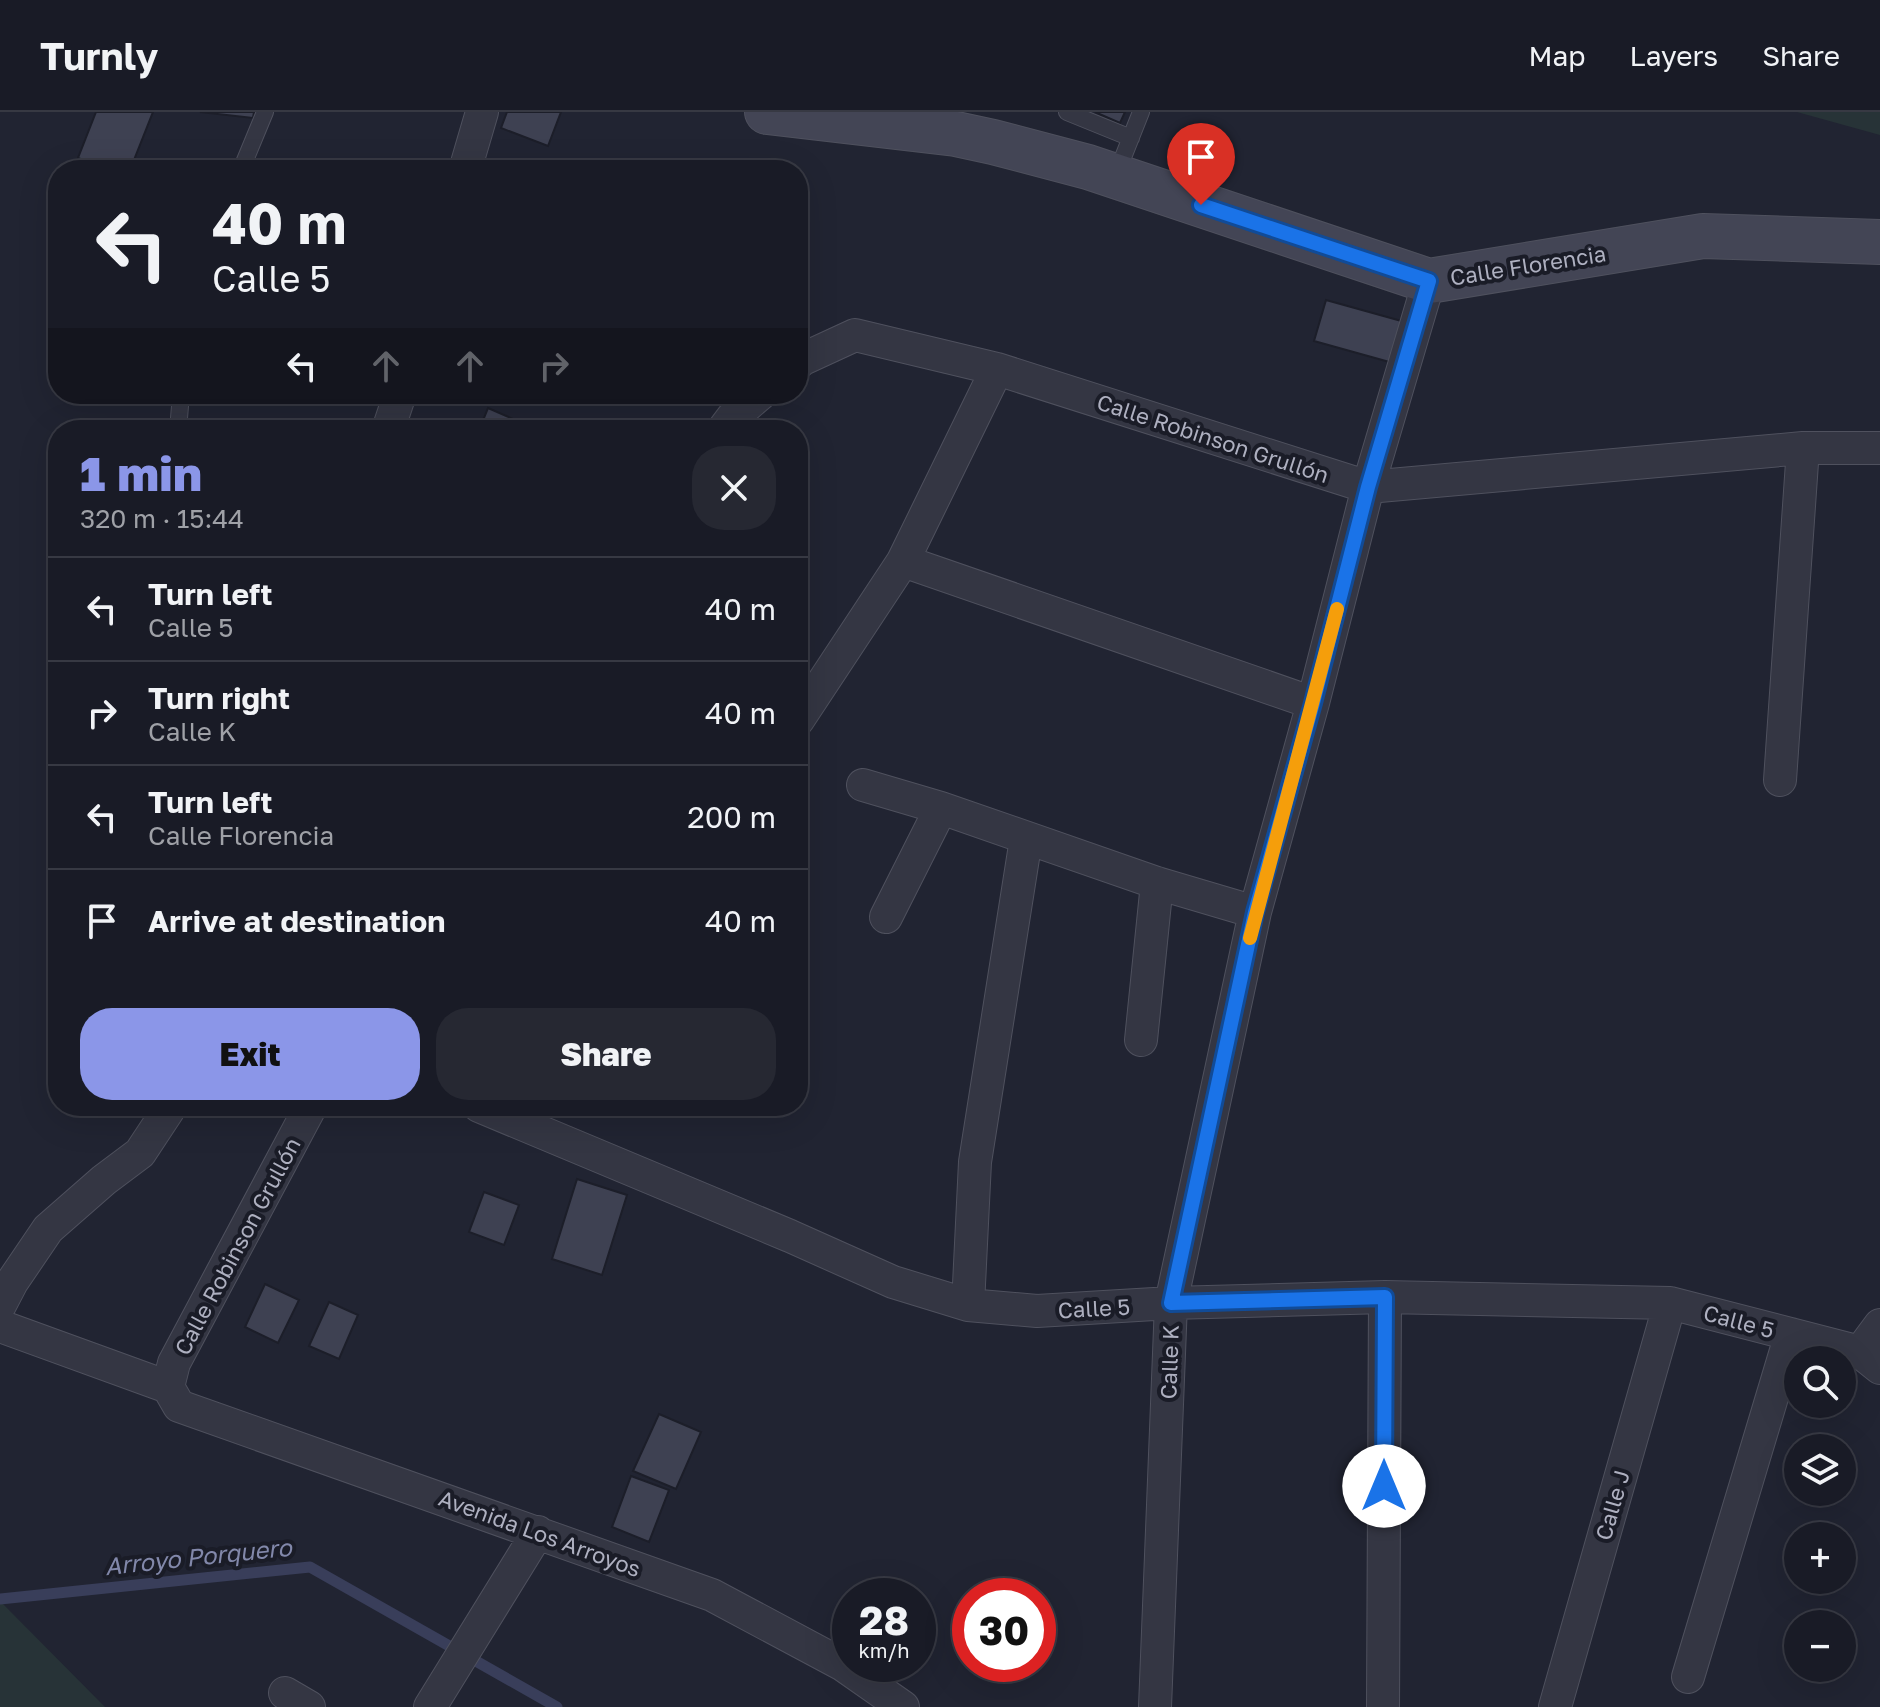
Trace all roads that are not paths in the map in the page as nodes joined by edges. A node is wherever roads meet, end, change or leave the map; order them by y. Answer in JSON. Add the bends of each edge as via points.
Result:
{"nodes":[{"id":1,"x":265,"y":112,"type":"edge"},
{"id":2,"x":482,"y":112,"type":"edge"},
{"id":3,"x":767,"y":112,"type":"edge"},
{"id":4,"x":1067,"y":112,"type":"edge"},
{"id":5,"x":1141,"y":112,"type":"edge"},
{"id":6,"x":1123,"y":158,"type":"junction"},
{"id":7,"x":245,"y":160,"type":"edge"},
{"id":8,"x":468,"y":160,"type":"edge"},
{"id":9,"x":1880,"y":242,"type":"edge"},
{"id":10,"x":1429,"y":281,"type":"junction"},
{"id":11,"x":808,"y":357,"type":"edge"},
{"id":12,"x":997,"y":369,"type":"junction"},
{"id":13,"x":748,"y":404,"type":"edge"},
{"id":14,"x":730,"y":420,"type":"edge"},
{"id":15,"x":1803,"y":448,"type":"junction"},
{"id":16,"x":1880,"y":448,"type":"edge"},
{"id":17,"x":1368,"y":487,"type":"junction"},
{"id":18,"x":903,"y":561,"type":"junction"},
{"id":19,"x":1313,"y":703,"type":"junction"},
{"id":20,"x":808,"y":705,"type":"edge"},
{"id":21,"x":1780,"y":780,"type":"dead end"},
{"id":22,"x":863,"y":785,"type":"dead end"},
{"id":23,"x":941,"y":808,"type":"junction"},
{"id":24,"x":1026,"y":839,"type":"junction"},
{"id":25,"x":1157,"y":883,"type":"junction"},
{"id":26,"x":1255,"y":912,"type":"junction"},
{"id":27,"x":886,"y":917,"type":"dead end"},
{"id":28,"x":1141,"y":1040,"type":"dead end"},
{"id":29,"x":164,"y":1116,"type":"edge"},
{"id":30,"x":306,"y":1116,"type":"edge"},
{"id":31,"x":503,"y":1116,"type":"edge"},
{"id":32,"x":1385,"y":1297,"type":"junction"},
{"id":33,"x":1171,"y":1303,"type":"junction"},
{"id":34,"x":1670,"y":1303,"type":"junction"},
{"id":35,"x":0,"y":1305,"type":"edge"},
{"id":36,"x":968,"y":1305,"type":"junction"},
{"id":37,"x":1880,"y":1325,"type":"edge"},
{"id":38,"x":0,"y":1326,"type":"edge"},
{"id":39,"x":1791,"y":1334,"type":"junction"},
{"id":40,"x":1870,"y":1360,"type":"edge"},
{"id":41,"x":168,"y":1387,"type":"junction"},
{"id":42,"x":538,"y":1532,"type":"junction"},
{"id":43,"x":1688,"y":1677,"type":"dead end"},
{"id":44,"x":430,"y":1707,"type":"edge"},
{"id":45,"x":903,"y":1707,"type":"edge"},
{"id":46,"x":1155,"y":1707,"type":"edge"},
{"id":47,"x":1383,"y":1707,"type":"edge"},
{"id":48,"x":1555,"y":1707,"type":"edge"}],
"edges":[{"from":1,"to":7,"type":"lane"},
{"from":2,"to":8,"type":"street"},
{"from":3,"to":6,"type":"street","name":"Calle Florencia","via":[[958,128],[1088,167]]},
{"from":4,"to":6,"type":"lane"},
{"from":5,"to":6,"type":"lane"},
{"from":6,"to":10,"type":"street","name":"Calle Florencia"},
{"from":9,"to":10,"type":"street","name":"Calle Florencia","via":[[1703,236]]},
{"from":10,"to":17,"type":"street","name":"Calle K"},
{"from":11,"to":12,"type":"street","name":"Calle Robinson Grullón","via":[[855,335]]},
{"from":12,"to":17,"type":"street","name":"Calle Robinson Grullón"},
{"from":12,"to":18,"type":"street"},
{"from":13,"to":14,"type":"street"},
{"from":15,"to":16,"type":"street","name":"Calle Robinson Grullón"},
{"from":15,"to":17,"type":"street","name":"Calle Robinson Grullón"},
{"from":15,"to":21,"type":"street"},
{"from":17,"to":19,"type":"street","name":"Calle K"},
{"from":18,"to":19,"type":"street"},
{"from":18,"to":20,"type":"street"},
{"from":19,"to":26,"type":"street","name":"Calle K"},
{"from":22,"to":23,"type":"street"},
{"from":23,"to":24,"type":"street"},
{"from":23,"to":27,"type":"street"},
{"from":24,"to":25,"type":"street"},
{"from":24,"to":36,"type":"street","via":[[975,1162]]},
{"from":25,"to":26,"type":"street"},
{"from":25,"to":28,"type":"street"},
{"from":26,"to":33,"type":"street","name":"Calle K"},
{"from":29,"to":35,"type":"street","via":[[140,1153],[48,1229]]},
{"from":30,"to":41,"type":"street","name":"Calle Robinson Grullón","via":[[174,1363]]},
{"from":31,"to":36,"type":"street","name":"Calle 5","via":[[893,1282]]},
{"from":32,"to":33,"type":"street","name":"Calle 5"},
{"from":32,"to":34,"type":"street","name":"Calle 5"},
{"from":32,"to":47,"type":"street"},
{"from":33,"to":36,"type":"street","name":"Calle 5","via":[[1037,1311]]},
{"from":33,"to":46,"type":"street","name":"Calle K"},
{"from":34,"to":39,"type":"street","name":"Calle 5"},
{"from":34,"to":48,"type":"street","name":"Calle J"},
{"from":37,"to":40,"type":"street"},
{"from":38,"to":41,"type":"street"},
{"from":39,"to":40,"type":"street","name":"Calle 5"},
{"from":39,"to":43,"type":"street"},
{"from":41,"to":42,"type":"street","name":"Avenida Los Arroyos","via":[[179,1406]]},
{"from":42,"to":44,"type":"street"},
{"from":42,"to":45,"type":"street","name":"Avenida Los Arroyos","via":[[712,1595],[843,1665]]}]}
